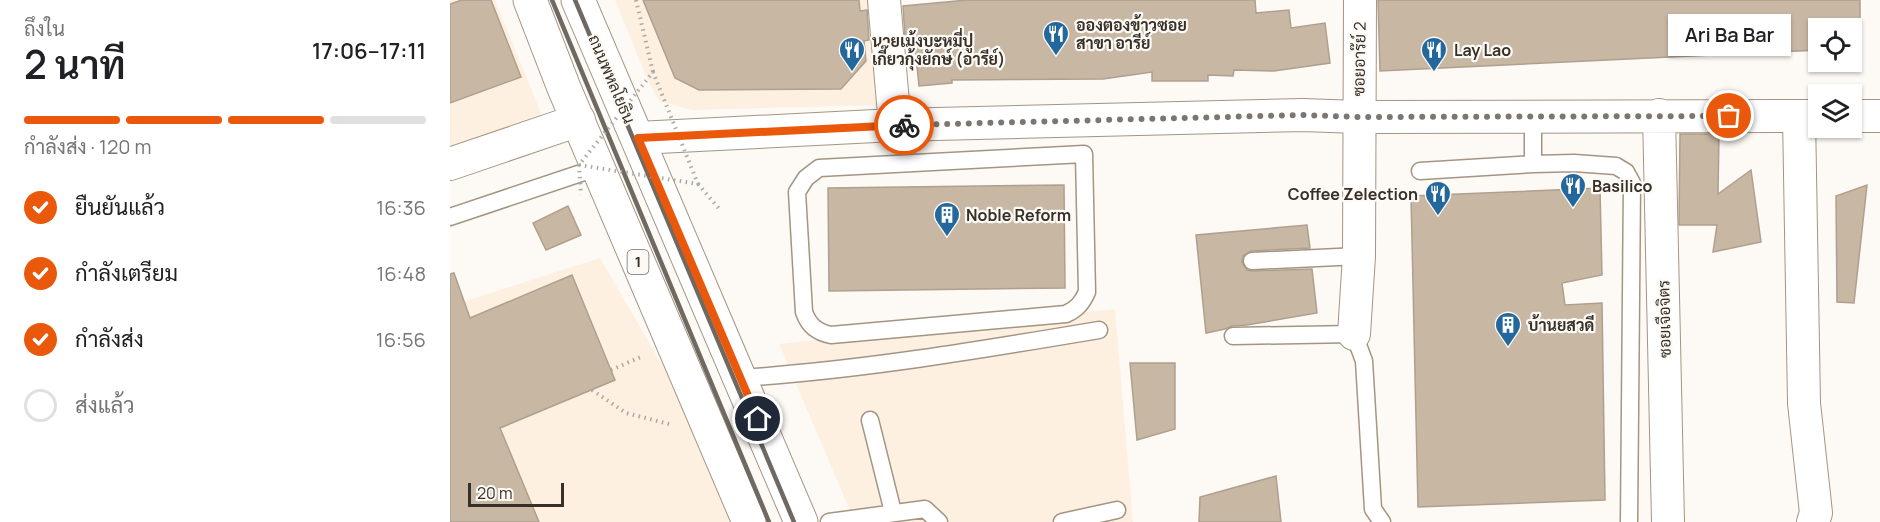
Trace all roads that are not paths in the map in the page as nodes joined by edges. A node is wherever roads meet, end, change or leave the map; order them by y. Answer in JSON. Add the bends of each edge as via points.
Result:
{"nodes":[{"id":1,"x":530,"y":0,"type":"edge"},
{"id":2,"x":578,"y":0,"type":"edge"},
{"id":3,"x":884,"y":0,"type":"edge"},
{"id":4,"x":1360,"y":0,"type":"edge"},
{"id":5,"x":1533,"y":115,"type":"junction"},
{"id":6,"x":1659,"y":116,"type":"junction"},
{"id":7,"x":1808,"y":116,"type":"edge"},
{"id":8,"x":1862,"y":116,"type":"edge"},
{"id":9,"x":1880,"y":116,"type":"edge"},
{"id":10,"x":1358,"y":117,"type":"junction"},
{"id":11,"x":579,"y":120,"type":"junction"},
{"id":12,"x":895,"y":125,"type":"junction"},
{"id":13,"x":1084,"y":137,"type":"junction"},
{"id":14,"x":638,"y":138,"type":"junction"},
{"id":15,"x":450,"y":164,"type":"edge"},
{"id":16,"x":1533,"y":164,"type":"junction"},
{"id":17,"x":589,"y":166,"type":"junction"},
{"id":18,"x":1420,"y":171,"type":"dead end"},
{"id":19,"x":450,"y":217,"type":"edge"},
{"id":20,"x":1359,"y":256,"type":"junction"},
{"id":21,"x":1252,"y":261,"type":"dead end"},
{"id":22,"x":1099,"y":330,"type":"dead end"},
{"id":23,"x":1354,"y":334,"type":"junction"},
{"id":24,"x":1233,"y":336,"type":"dead end"},
{"id":25,"x":740,"y":378,"type":"junction"},
{"id":26,"x":870,"y":420,"type":"dead end"},
{"id":27,"x":1117,"y":510,"type":"dead end"},
{"id":28,"x":892,"y":512,"type":"junction"},
{"id":29,"x":744,"y":520,"type":"edge"},
{"id":30,"x":801,"y":522,"type":"edge"},
{"id":31,"x":829,"y":522,"type":"edge"},
{"id":32,"x":939,"y":522,"type":"edge"},
{"id":33,"x":1062,"y":522,"type":"edge"},
{"id":34,"x":1382,"y":522,"type":"edge"},
{"id":35,"x":1629,"y":522,"type":"edge"},
{"id":36,"x":1668,"y":522,"type":"edge"},
{"id":37,"x":1813,"y":522,"type":"edge"}],
"edges":[{"from":1,"to":11,"type":"main road","number":"1"},
{"from":2,"to":14,"type":"main road","name":"ถนนพหลโยธิน"},
{"from":3,"to":12,"type":"street"},
{"from":4,"to":10,"type":"street","name":"ซอยอาร๊ย์ 2"},
{"from":5,"to":6,"type":"street"},
{"from":5,"to":10,"type":"street"},
{"from":5,"to":16,"type":"lane"},
{"from":6,"to":7,"type":"street"},
{"from":6,"to":36,"type":"street","name":"ซอยเจือจิตร"},
{"from":7,"to":37,"type":"street","via":[[1804,403],[1816,513]]},
{"from":8,"to":9,"type":"street"},
{"from":10,"to":13,"type":"street","via":[[1303,115]]},
{"from":10,"to":20,"type":"street","name":"ซอยอาร๊ย์ 2"},
{"from":11,"to":14,"type":"main road"},
{"from":11,"to":15,"type":"street"},
{"from":11,"to":17,"type":"main road","number":"1"},
{"from":12,"to":13,"type":"street"},
{"from":12,"to":14,"type":"street"},
{"from":13,"to":13,"type":"lane","via":[[1087,292],[1073,311],[831,335],[821,333],[807,320],[797,192],[812,172],[819,168]]},
{"from":14,"to":25,"type":"main road","name":"ถนนพหลโยธิน"},
{"from":16,"to":18,"type":"lane"},
{"from":16,"to":35,"type":"lane","via":[[1616,166],[1626,172],[1632,183]]},
{"from":17,"to":19,"type":"lane"},
{"from":17,"to":29,"type":"main road","number":"1","via":[[695,398]]},
{"from":20,"to":21,"type":"lane"},
{"from":20,"to":23,"type":"street","name":"ซอยอาร๊ย์ 2"},
{"from":22,"to":25,"type":"lane","via":[[968,352]]},
{"from":23,"to":24,"type":"lane"},
{"from":23,"to":34,"type":"lane","via":[[1364,361],[1373,509]]},
{"from":25,"to":30,"type":"main road","name":"ถนนพหลโยธิน"},
{"from":26,"to":28,"type":"lane"},
{"from":27,"to":33,"type":"lane"},
{"from":28,"to":31,"type":"lane"},
{"from":28,"to":32,"type":"lane","via":[[925,509]]}]}
